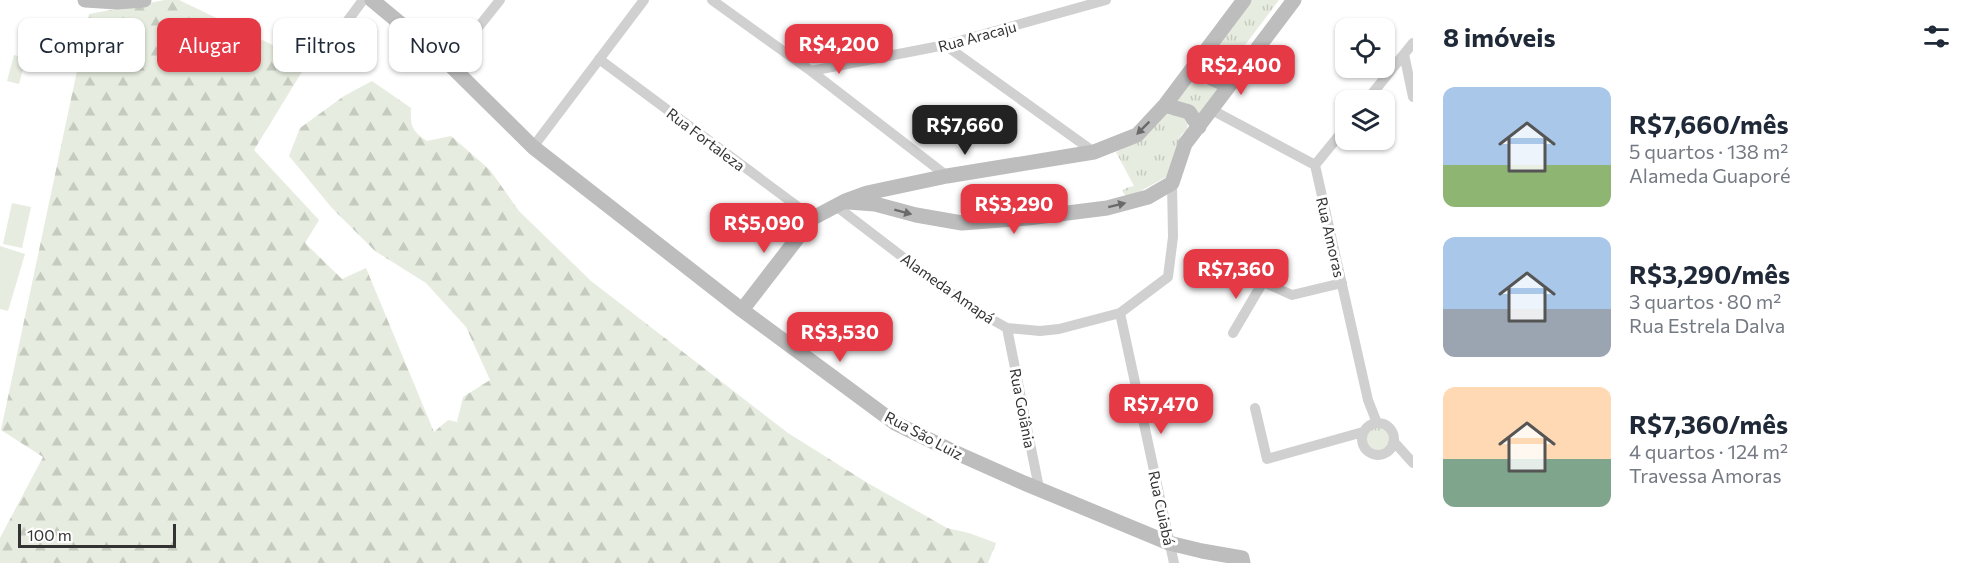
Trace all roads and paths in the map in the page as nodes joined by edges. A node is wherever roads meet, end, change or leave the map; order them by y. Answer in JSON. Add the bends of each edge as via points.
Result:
{"nodes":[{"id":1,"x":87,"y":0,"type":"edge"},
{"id":2,"x":144,"y":0,"type":"edge"},
{"id":3,"x":363,"y":0,"type":"edge"},
{"id":4,"x":372,"y":0,"type":"edge"},
{"id":5,"x":500,"y":0,"type":"edge"},
{"id":6,"x":644,"y":0,"type":"edge"},
{"id":7,"x":712,"y":0,"type":"edge"},
{"id":8,"x":1106,"y":0,"type":"edge"},
{"id":9,"x":1244,"y":0,"type":"edge"},
{"id":10,"x":1294,"y":0,"type":"edge"},
{"id":11,"x":1076,"y":4,"type":"edge"},
{"id":12,"x":350,"y":18,"type":"edge"},
{"id":13,"x":394,"y":18,"type":"edge"},
{"id":14,"x":482,"y":23,"type":"edge"},
{"id":15,"x":1413,"y":43,"type":"edge"},
{"id":16,"x":945,"y":45,"type":"junction"},
{"id":17,"x":1404,"y":54,"type":"junction"},
{"id":18,"x":599,"y":59,"type":"junction"},
{"id":19,"x":1198,"y":62,"type":"junction"},
{"id":20,"x":811,"y":71,"type":"junction"},
{"id":21,"x":457,"y":72,"type":"edge"},
{"id":22,"x":1228,"y":86,"type":"junction"},
{"id":23,"x":1375,"y":90,"type":"edge"},
{"id":24,"x":1413,"y":96,"type":"edge"},
{"id":25,"x":1165,"y":105,"type":"junction"},
{"id":26,"x":1212,"y":110,"type":"junction"},
{"id":27,"x":1199,"y":127,"type":"junction"},
{"id":28,"x":1335,"y":140,"type":"edge"},
{"id":29,"x":533,"y":147,"type":"junction"},
{"id":30,"x":1094,"y":152,"type":"junction"},
{"id":31,"x":1315,"y":165,"type":"junction"},
{"id":32,"x":947,"y":176,"type":"junction"},
{"id":33,"x":1172,"y":183,"type":"junction"},
{"id":34,"x":841,"y":204,"type":"junction"},
{"id":35,"x":813,"y":218,"type":"junction"},
{"id":36,"x":1228,"y":255,"type":"dead end"},
{"id":37,"x":1263,"y":282,"type":"junction"},
{"id":38,"x":1342,"y":283,"type":"junction"},
{"id":39,"x":742,"y":310,"type":"junction"},
{"id":40,"x":1120,"y":313,"type":"junction"},
{"id":41,"x":1007,"y":328,"type":"junction"},
{"id":42,"x":1233,"y":333,"type":"dead end"},
{"id":43,"x":1255,"y":408,"type":"dead end"},
{"id":44,"x":1377,"y":423,"type":"junction"},
{"id":45,"x":1363,"y":432,"type":"junction"},
{"id":46,"x":1395,"y":443,"type":"junction"},
{"id":47,"x":1413,"y":463,"type":"edge"},
{"id":48,"x":1039,"y":488,"type":"junction"},
{"id":49,"x":1169,"y":543,"type":"junction"},
{"id":50,"x":1243,"y":560,"type":"edge"},
{"id":51,"x":1174,"y":563,"type":"edge"}],
"edges":[{"from":1,"to":2,"type":"street"},
{"from":3,"to":12,"type":"street"},
{"from":4,"to":13,"type":"street","name":"Rua São Luiz"},
{"from":5,"to":14,"type":"street"},
{"from":6,"to":18,"type":"street"},
{"from":7,"to":20,"type":"street"},
{"from":8,"to":11,"type":"street","name":"Rua Aracaju"},
{"from":9,"to":19,"type":"street"},
{"from":10,"to":22,"type":"street"},
{"from":11,"to":16,"type":"street","name":"Rua Aracaju"},
{"from":15,"to":17,"type":"street"},
{"from":16,"to":20,"type":"street","name":"Rua Aracaju"},
{"from":16,"to":30,"type":"street"},
{"from":17,"to":23,"type":"street"},
{"from":17,"to":24,"type":"street"},
{"from":18,"to":29,"type":"street"},
{"from":18,"to":35,"type":"street","name":"Rua Fortaleza"},
{"from":19,"to":22,"type":"street","via":[[1211,81]]},
{"from":19,"to":25,"type":"street"},
{"from":20,"to":32,"type":"street"},
{"from":21,"to":29,"type":"street","name":"Rua São Luiz"},
{"from":22,"to":26,"type":"street"},
{"from":25,"to":27,"type":"street","via":[[1189,112]]},
{"from":25,"to":30,"type":"street","one_way":true,"via":[[1137,135]]},
{"from":26,"to":27,"type":"street"},
{"from":26,"to":31,"type":"street"},
{"from":27,"to":33,"type":"street","via":[[1185,144]]},
{"from":28,"to":31,"type":"street"},
{"from":29,"to":39,"type":"street","name":"Rua São Luiz"},
{"from":30,"to":32,"type":"street"},
{"from":31,"to":38,"type":"street","name":"Rua Amoras"},
{"from":32,"to":34,"type":"street","via":[[867,193]]},
{"from":34,"to":33,"type":"street","one_way":true,"via":[[875,204],[962,223],[1107,208],[1148,197]]},
{"from":33,"to":40,"type":"street","name":"Alameda Amapá","via":[[1173,237],[1168,278]]},
{"from":34,"to":35,"type":"street"},
{"from":34,"to":41,"type":"street","name":"Alameda Amapá","via":[[934,281]]},
{"from":35,"to":39,"type":"street"},
{"from":36,"to":37,"type":"street"},
{"from":37,"to":38,"type":"street","via":[[1292,295]]},
{"from":37,"to":42,"type":"street"},
{"from":38,"to":44,"type":"street","name":"Rua Amoras","via":[[1368,400]]},
{"from":39,"to":48,"type":"street","name":"Rua São Luiz","via":[[895,423]]},
{"from":40,"to":41,"type":"street","name":"Alameda Amapá","via":[[1059,329]]},
{"from":40,"to":49,"type":"street","name":"Rua Cuiabá"},
{"from":41,"to":48,"type":"street","name":"Rua Goiânia"},
{"from":43,"to":45,"type":"street","via":[[1267,459]]},
{"from":44,"to":45,"type":"street"},
{"from":44,"to":46,"type":"street","via":[[1391,429]]},
{"from":45,"to":46,"type":"street","via":[[1362,443],[1372,454],[1388,453]]},
{"from":46,"to":47,"type":"street"},
{"from":48,"to":49,"type":"street","name":"Rua São Luiz"},
{"from":49,"to":50,"type":"street","name":"Rua São Luiz"},
{"from":49,"to":51,"type":"street","name":"Rua Cuiabá"}]}
